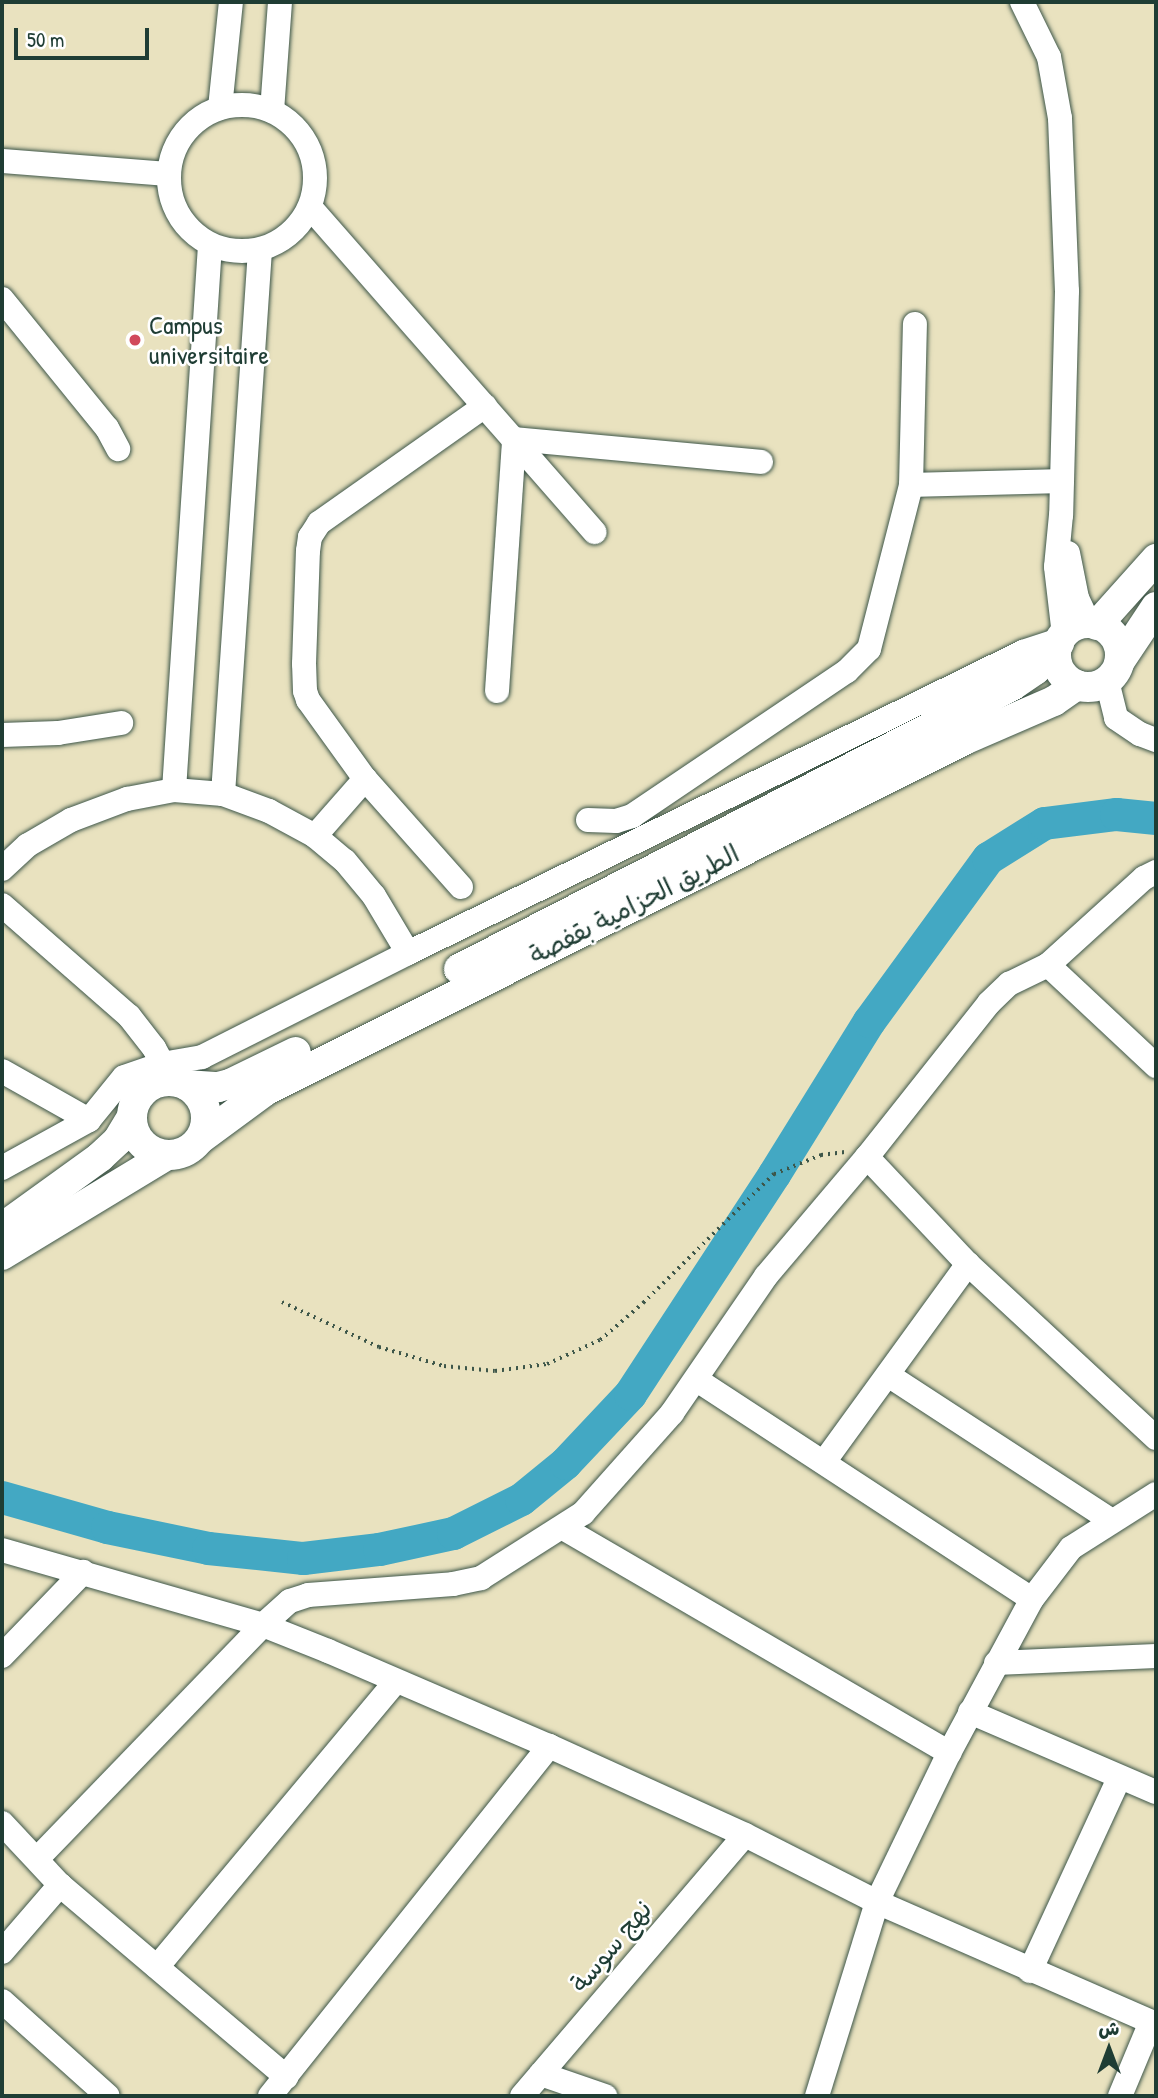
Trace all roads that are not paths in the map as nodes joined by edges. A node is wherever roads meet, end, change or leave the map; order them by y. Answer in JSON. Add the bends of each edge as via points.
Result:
{"nodes":[{"id":1,"x":231,"y":2,"type":"edge"},
{"id":2,"x":280,"y":2,"type":"edge"},
{"id":3,"x":1022,"y":2,"type":"edge"},
{"id":4,"x":220,"y":108,"type":"junction"},
{"id":5,"x":272,"y":111,"type":"junction"},
{"id":6,"x":2,"y":161,"type":"edge"},
{"id":7,"x":168,"y":174,"type":"junction"},
{"id":8,"x":310,"y":207,"type":"junction"},
{"id":9,"x":211,"y":245,"type":"junction"},
{"id":10,"x":260,"y":250,"type":"junction"},
{"id":11,"x":2,"y":299,"type":"edge"},
{"id":12,"x":915,"y":324,"type":"dead end"},
{"id":13,"x":485,"y":406,"type":"junction"},
{"id":14,"x":514,"y":439,"type":"junction"},
{"id":15,"x":118,"y":449,"type":"dead end"},
{"id":16,"x":761,"y":461,"type":"dead end"},
{"id":17,"x":1062,"y":481,"type":"junction"},
{"id":18,"x":911,"y":485,"type":"junction"},
{"id":19,"x":595,"y":532,"type":"dead end"},
{"id":20,"x":1156,"y":559,"type":"edge"},
{"id":21,"x":1156,"y":607,"type":"edge"},
{"id":22,"x":1074,"y":633,"type":"junction"},
{"id":23,"x":1113,"y":671,"type":"junction"},
{"id":24,"x":1077,"y":685,"type":"junction"},
{"id":25,"x":497,"y":691,"type":"dead end"},
{"id":26,"x":121,"y":723,"type":"dead end"},
{"id":27,"x":2,"y":735,"type":"edge"},
{"id":28,"x":1156,"y":740,"type":"edge"},
{"id":29,"x":365,"y":779,"type":"junction"},
{"id":30,"x":174,"y":790,"type":"junction"},
{"id":31,"x":223,"y":794,"type":"junction"},
{"id":32,"x":588,"y":820,"type":"dead end"},
{"id":33,"x":315,"y":836,"type":"junction"},
{"id":34,"x":2,"y":869,"type":"edge"},
{"id":35,"x":1156,"y":872,"type":"edge"},
{"id":36,"x":461,"y":887,"type":"dead end"},
{"id":37,"x":2,"y":905,"type":"edge"},
{"id":38,"x":408,"y":953,"type":"junction"},
{"id":39,"x":1048,"y":965,"type":"junction"},
{"id":40,"x":1156,"y":1066,"type":"edge"},
{"id":41,"x":2,"y":1071,"type":"edge"},
{"id":42,"x":162,"y":1078,"type":"junction"},
{"id":43,"x":132,"y":1116,"type":"junction"},
{"id":44,"x":89,"y":1120,"type":"junction"},
{"id":45,"x":200,"y":1139,"type":"junction"},
{"id":46,"x":167,"y":1155,"type":"junction"},
{"id":47,"x":867,"y":1157,"type":"junction"},
{"id":48,"x":2,"y":1168,"type":"edge"},
{"id":49,"x":2,"y":1228,"type":"edge"},
{"id":50,"x":2,"y":1255,"type":"edge"},
{"id":51,"x":968,"y":1264,"type":"junction"},
{"id":52,"x":888,"y":1375,"type":"junction"},
{"id":53,"x":696,"y":1380,"type":"junction"},
{"id":54,"x":1156,"y":1438,"type":"edge"},
{"id":55,"x":824,"y":1462,"type":"junction"},
{"id":56,"x":1156,"y":1494,"type":"edge"},
{"id":57,"x":1112,"y":1521,"type":"junction"},
{"id":58,"x":563,"y":1528,"type":"junction"},
{"id":59,"x":2,"y":1550,"type":"edge"},
{"id":60,"x":83,"y":1572,"type":"junction"},
{"id":61,"x":1032,"y":1599,"type":"junction"},
{"id":62,"x":263,"y":1625,"type":"junction"},
{"id":63,"x":2,"y":1656,"type":"edge"},
{"id":64,"x":1156,"y":1656,"type":"edge"},
{"id":65,"x":996,"y":1663,"type":"junction"},
{"id":66,"x":396,"y":1682,"type":"junction"},
{"id":67,"x":970,"y":1712,"type":"junction"},
{"id":68,"x":549,"y":1746,"type":"junction"},
{"id":69,"x":949,"y":1753,"type":"junction"},
{"id":70,"x":1119,"y":1777,"type":"junction"},
{"id":71,"x":1156,"y":1792,"type":"edge"},
{"id":72,"x":2,"y":1823,"type":"edge"},
{"id":73,"x":745,"y":1835,"type":"junction"},
{"id":74,"x":37,"y":1859,"type":"junction"},
{"id":75,"x":60,"y":1885,"type":"junction"},
{"id":76,"x":877,"y":1902,"type":"junction"},
{"id":77,"x":2,"y":1952,"type":"edge"},
{"id":78,"x":157,"y":1967,"type":"junction"},
{"id":79,"x":1030,"y":1971,"type":"junction"},
{"id":80,"x":2,"y":2001,"type":"edge"},
{"id":81,"x":1154,"y":2023,"type":"edge"},
{"id":82,"x":541,"y":2074,"type":"junction"},
{"id":83,"x":286,"y":2077,"type":"junction"},
{"id":84,"x":108,"y":2096,"type":"edge"},
{"id":85,"x":270,"y":2096,"type":"edge"},
{"id":86,"x":522,"y":2096,"type":"edge"},
{"id":87,"x":605,"y":2096,"type":"edge"},
{"id":88,"x":817,"y":2096,"type":"edge"},
{"id":89,"x":1120,"y":2096,"type":"edge"}],
"edges":[{"from":1,"to":4,"type":"street"},
{"from":2,"to":5,"type":"street"},
{"from":3,"to":17,"type":"street","via":[[1049,57],[1060,118],[1067,291]]},
{"from":4,"to":5,"type":"street","via":[[237,105]]},
{"from":4,"to":7,"type":"street","via":[[184,133]]},
{"from":5,"to":8,"type":"street","via":[[292,123],[306,141],[316,185]]},
{"from":6,"to":7,"type":"street"},
{"from":7,"to":9,"type":"street","via":[[178,216],[192,233]]},
{"from":8,"to":10,"type":"street","via":[[290,234]]},
{"from":8,"to":13,"type":"street"},
{"from":9,"to":10,"type":"street","via":[[235,252]]},
{"from":9,"to":30,"type":"street"},
{"from":10,"to":31,"type":"street"},
{"from":11,"to":15,"type":"street","via":[[107,428]]},
{"from":12,"to":18,"type":"street"},
{"from":13,"to":14,"type":"street"},
{"from":13,"to":29,"type":"street","via":[[319,523],[310,537],[305,691]]},
{"from":14,"to":16,"type":"street"},
{"from":14,"to":19,"type":"street"},
{"from":14,"to":25,"type":"street"},
{"from":17,"to":18,"type":"street"},
{"from":17,"to":22,"type":"street","via":[[1061,515],[1077,597]]},
{"from":18,"to":32,"type":"street","via":[[869,649],[847,671],[632,816],[616,821]]},
{"from":20,"to":22,"type":"main road","name":"الطريق الحزامية بقفصة"},
{"from":21,"to":23,"type":"main road"},
{"from":22,"to":23,"type":"main road","via":[[1115,638]]},
{"from":22,"to":24,"type":"main road","via":[[1059,668]]},
{"from":22,"to":38,"type":"street","via":[[1023,652]]},
{"from":22,"to":42,"type":"main road","name":"الطريق الحزامية بقفصة","via":[[1013,685],[262,1069],[218,1087]]},
{"from":23,"to":24,"type":"main road","via":[[1093,687]]},
{"from":23,"to":28,"type":"street","via":[[1116,718]]},
{"from":24,"to":45,"type":"main road","name":"الطريق الحزامية بقفصة","via":[[1054,701],[952,746],[265,1091]]},
{"from":26,"to":27,"type":"street","via":[[58,733]]},
{"from":29,"to":33,"type":"street"},
{"from":29,"to":36,"type":"street"},
{"from":30,"to":31,"type":"street"},
{"from":30,"to":34,"type":"street","via":[[127,799],[71,820],[28,845]]},
{"from":31,"to":33,"type":"street"},
{"from":33,"to":38,"type":"street","via":[[345,861],[374,896]]},
{"from":35,"to":39,"type":"street"},
{"from":37,"to":42,"type":"street","via":[[129,1016]]},
{"from":38,"to":42,"type":"street"},
{"from":39,"to":40,"type":"street"},
{"from":39,"to":47,"type":"street","via":[[1009,984],[989,1003]]},
{"from":41,"to":44,"type":"street"},
{"from":42,"to":43,"type":"main road","via":[[138,1097]]},
{"from":42,"to":44,"type":"street","via":[[124,1077]]},
{"from":42,"to":45,"type":"main road","via":[[201,1099],[205,1129]]},
{"from":43,"to":46,"type":"main road","via":[[144,1145]]},
{"from":43,"to":49,"type":"main road","via":[[118,1140],[100,1157]]},
{"from":44,"to":48,"type":"street"},
{"from":45,"to":46,"type":"main road","via":[[184,1152]]},
{"from":46,"to":50,"type":"main road"},
{"from":47,"to":51,"type":"street"},
{"from":47,"to":53,"type":"street","via":[[766,1276]]},
{"from":51,"to":52,"type":"street"},
{"from":51,"to":54,"type":"street"},
{"from":52,"to":55,"type":"street"},
{"from":52,"to":57,"type":"street"},
{"from":53,"to":55,"type":"street"},
{"from":53,"to":58,"type":"street","via":[[637,1454],[583,1513]]},
{"from":55,"to":61,"type":"street"},
{"from":56,"to":57,"type":"street"},
{"from":57,"to":61,"type":"street","via":[[1071,1548]]},
{"from":58,"to":62,"type":"street","via":[[481,1578],[304,1596],[290,1601]]},
{"from":58,"to":69,"type":"street"},
{"from":59,"to":60,"type":"street"},
{"from":60,"to":62,"type":"street"},
{"from":60,"to":63,"type":"street"},
{"from":61,"to":65,"type":"street"},
{"from":62,"to":66,"type":"street"},
{"from":62,"to":74,"type":"street"},
{"from":64,"to":65,"type":"street"},
{"from":65,"to":67,"type":"street"},
{"from":66,"to":68,"type":"street"},
{"from":66,"to":78,"type":"street"},
{"from":67,"to":69,"type":"street"},
{"from":67,"to":70,"type":"street"},
{"from":68,"to":73,"type":"street"},
{"from":68,"to":83,"type":"street"},
{"from":69,"to":76,"type":"street"},
{"from":70,"to":71,"type":"street"},
{"from":70,"to":79,"type":"street"},
{"from":72,"to":74,"type":"street"},
{"from":73,"to":76,"type":"street"},
{"from":73,"to":82,"type":"street","name":"نهج سوسة"},
{"from":74,"to":75,"type":"street"},
{"from":75,"to":77,"type":"street"},
{"from":75,"to":78,"type":"street"},
{"from":76,"to":79,"type":"street"},
{"from":76,"to":88,"type":"street"},
{"from":78,"to":83,"type":"street"},
{"from":79,"to":81,"type":"street"},
{"from":80,"to":84,"type":"street"},
{"from":81,"to":89,"type":"street"},
{"from":82,"to":86,"type":"street","name":"نهج سوسة"},
{"from":82,"to":87,"type":"street"},
{"from":83,"to":85,"type":"street"}]}
